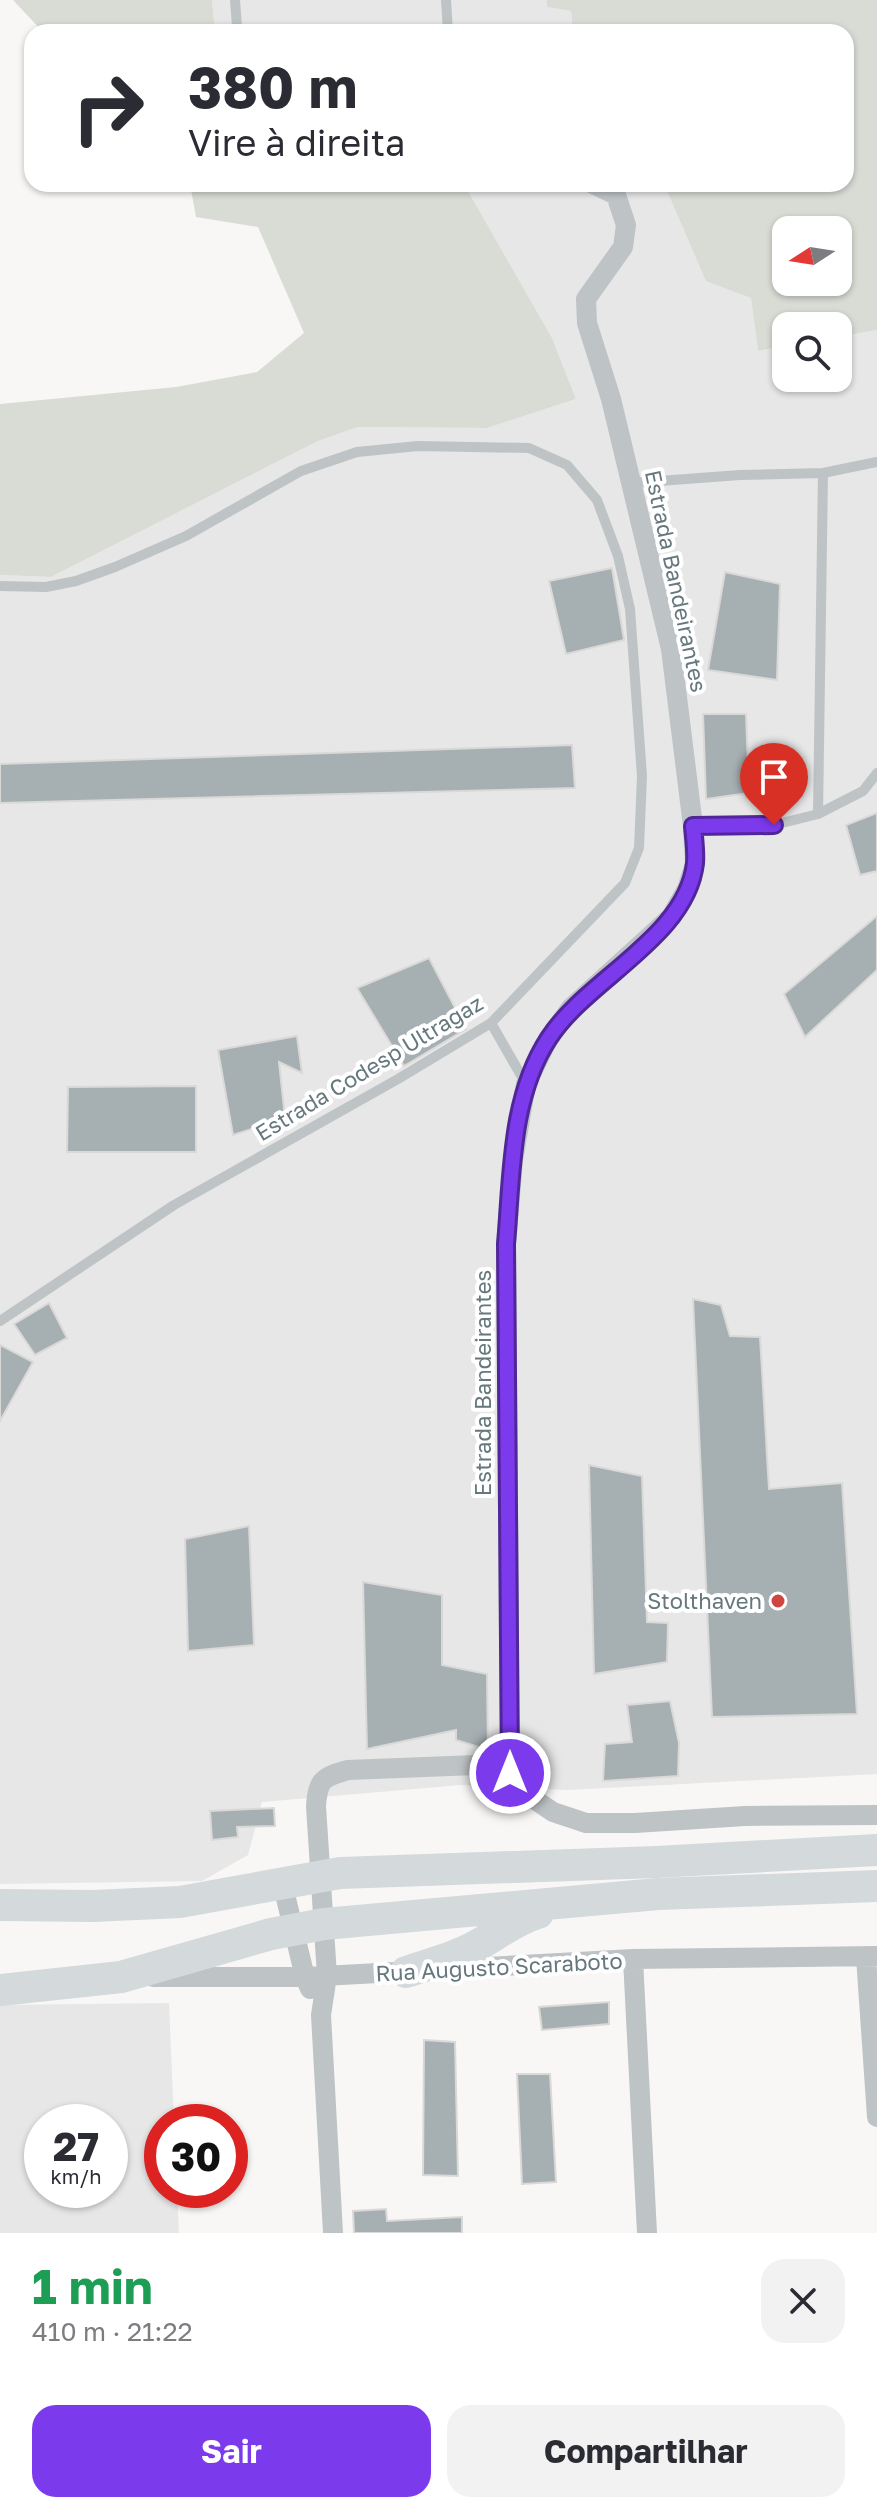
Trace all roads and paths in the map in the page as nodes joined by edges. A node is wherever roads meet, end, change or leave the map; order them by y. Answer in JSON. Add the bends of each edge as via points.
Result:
{"nodes":[{"id":1,"x":235,"y":0,"type":"edge"},
{"id":2,"x":446,"y":0,"type":"edge"},
{"id":3,"x":237,"y":24,"type":"edge"},
{"id":4,"x":448,"y":24,"type":"edge"},
{"id":5,"x":610,"y":192,"type":"edge"},
{"id":6,"x":877,"y":462,"type":"edge"},
{"id":7,"x":823,"y":473,"type":"junction"},
{"id":8,"x":632,"y":483,"type":"junction"},
{"id":9,"x":0,"y":586,"type":"edge"},
{"id":10,"x":877,"y":773,"type":"edge"},
{"id":11,"x":818,"y":814,"type":"junction"},
{"id":12,"x":693,"y":826,"type":"junction"},
{"id":13,"x":491,"y":1023,"type":"junction"},
{"id":14,"x":526,"y":1084,"type":"junction"},
{"id":15,"x":0,"y":1321,"type":"edge"},
{"id":16,"x":510,"y":1773,"type":"junction"},
{"id":17,"x":877,"y":1815,"type":"edge"},
{"id":18,"x":877,"y":1850,"type":"edge"},
{"id":19,"x":319,"y":1875,"type":"junction"},
{"id":20,"x":282,"y":1882,"type":"junction"},
{"id":21,"x":877,"y":1886,"type":"edge"},
{"id":22,"x":827,"y":1889,"type":"junction"},
{"id":23,"x":877,"y":1894,"type":"edge"},
{"id":24,"x":565,"y":1904,"type":"junction"},
{"id":25,"x":0,"y":1905,"type":"edge"},
{"id":26,"x":308,"y":1927,"type":"junction"},
{"id":27,"x":872,"y":1956,"type":"edge"},
{"id":28,"x":633,"y":1959,"type":"junction"},
{"id":29,"x":406,"y":1972,"type":"junction"},
{"id":30,"x":327,"y":1976,"type":"junction"},
{"id":31,"x":121,"y":1977,"type":"junction"},
{"id":32,"x":305,"y":1977,"type":"junction"},
{"id":33,"x":0,"y":1990,"type":"edge"},
{"id":34,"x":321,"y":2015,"type":"junction"},
{"id":35,"x":877,"y":2117,"type":"edge"},
{"id":36,"x":333,"y":2233,"type":"edge"},
{"id":37,"x":647,"y":2233,"type":"edge"}],
"edges":[{"from":1,"to":3,"type":"lane"},
{"from":2,"to":4,"type":"lane"},
{"from":5,"to":8,"type":"street","name":"Estrada Bandeirantes","via":[[616,195],[626,225],[623,247],[586,299],[587,323]]},
{"from":6,"to":7,"type":"lane"},
{"from":7,"to":8,"type":"lane"},
{"from":7,"to":11,"type":"lane"},
{"from":8,"to":12,"type":"street","name":"Estrada Bandeirantes","via":[[671,649]]},
{"from":9,"to":13,"type":"lane","name":"Estrada Codesp Ultragaz","via":[[46,587],[115,567],[186,536],[301,471],[357,452],[418,446],[529,448],[567,465],[597,500],[630,609],[642,776],[639,848],[625,883]]},
{"from":10,"to":11,"type":"lane","via":[[863,791]]},
{"from":11,"to":12,"type":"lane","via":[[774,825]]},
{"from":12,"to":14,"type":"street","name":"Estrada Bandeirantes","via":[[695,864],[671,917],[571,1008]]},
{"from":13,"to":14,"type":"lane"},
{"from":13,"to":15,"type":"lane","name":"Estrada Codesp Ultragaz","via":[[174,1205]]},
{"from":14,"to":16,"type":"street","name":"Estrada Bandeirantes","via":[[506,1244]]},
{"from":16,"to":17,"type":"street","via":[[525,1793],[553,1812],[586,1823]]},
{"from":16,"to":19,"type":"street","via":[[476,1765],[329,1775],[320,1783],[316,1806]]},
{"from":18,"to":19,"type":"main road"},
{"from":19,"to":20,"type":"main road"},
{"from":19,"to":26,"type":"street"},
{"from":20,"to":25,"type":"main road","via":[[180,1902]]},
{"from":20,"to":26,"type":"street"},
{"from":21,"to":22,"type":"main road"},
{"from":22,"to":23,"type":"main road"},
{"from":22,"to":24,"type":"main road","name":"Rua Augusto Scaraboto","via":[[658,1894]]},
{"from":24,"to":26,"type":"main road","name":"Rua Augusto Scaraboto"},
{"from":24,"to":29,"type":"main road","via":[[513,1922],[466,1951]]},
{"from":26,"to":30,"type":"street"},
{"from":26,"to":31,"type":"main road","name":"Rua Augusto Scaraboto"},
{"from":26,"to":32,"type":"street"},
{"from":27,"to":28,"type":"street","name":"Rua Augusto Scaraboto"},
{"from":27,"to":35,"type":"street"},
{"from":28,"to":29,"type":"street","name":"Rua Augusto Scaraboto"},
{"from":28,"to":37,"type":"street"},
{"from":29,"to":30,"type":"street","name":"Rua Augusto Scaraboto"},
{"from":30,"to":32,"type":"street","name":"Rua Augusto Scaraboto"},
{"from":30,"to":34,"type":"street"},
{"from":31,"to":32,"type":"street","name":"Rua Augusto Scaraboto"},
{"from":31,"to":33,"type":"main road","name":"Rua Augusto Scaraboto"},
{"from":32,"to":34,"type":"street"},
{"from":34,"to":36,"type":"street"}]}
